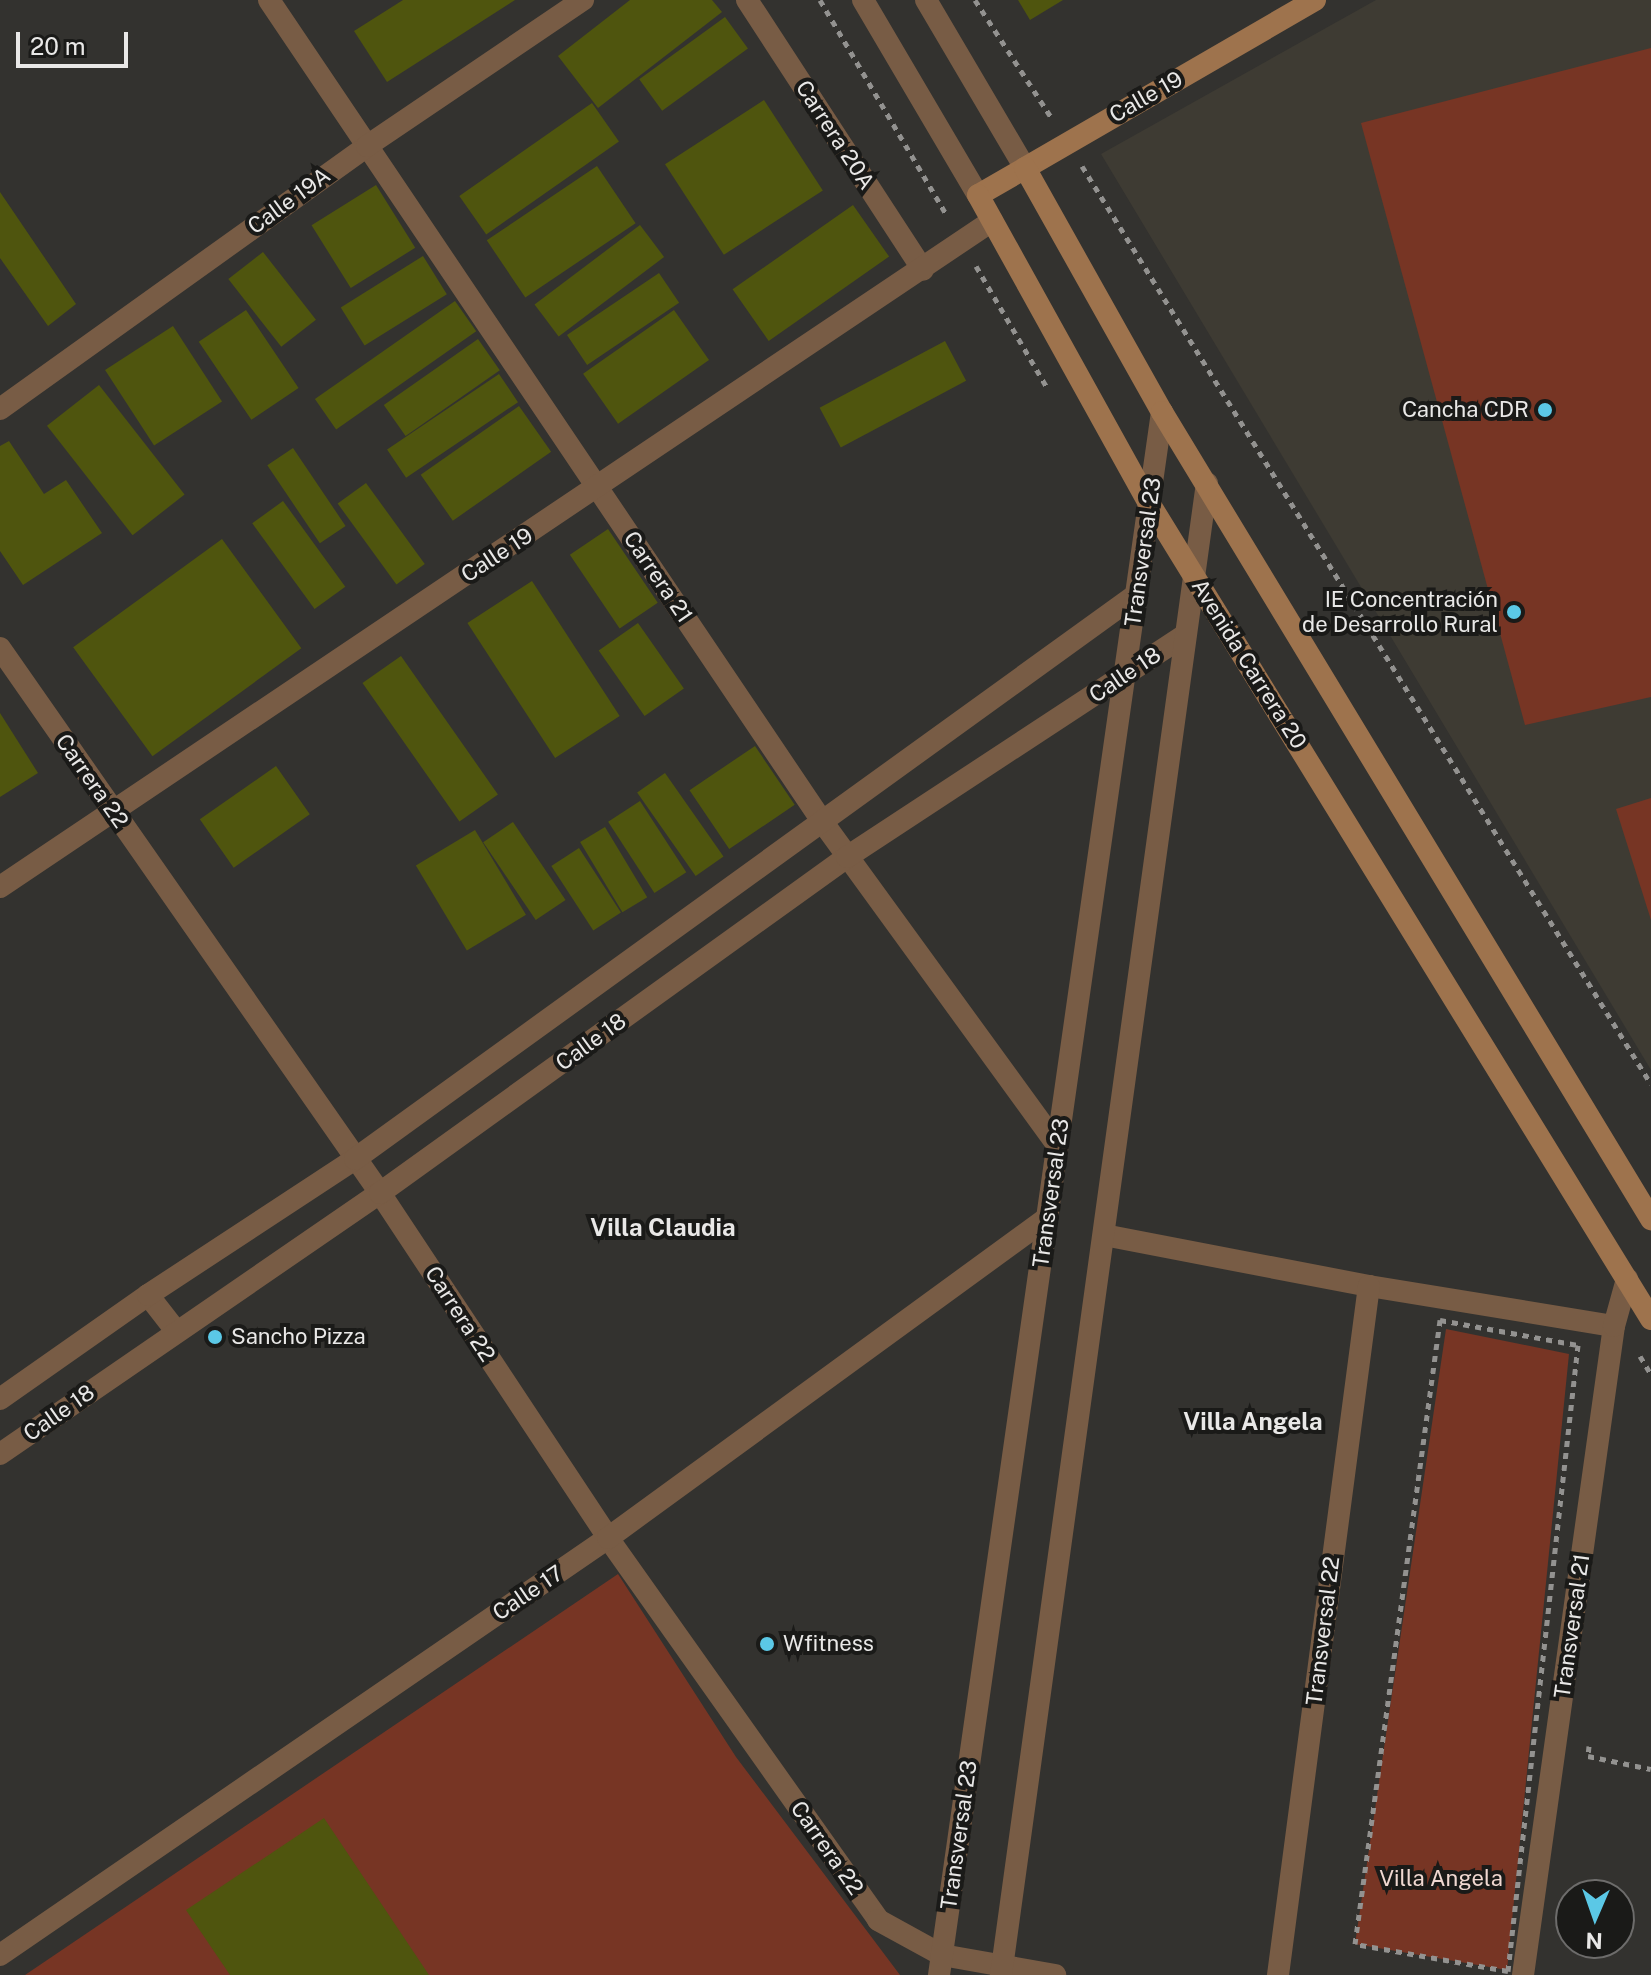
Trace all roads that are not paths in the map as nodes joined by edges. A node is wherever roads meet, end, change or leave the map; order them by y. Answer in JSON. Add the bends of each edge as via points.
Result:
{"nodes":[{"id":1,"x":269,"y":0,"type":"edge"},
{"id":2,"x":583,"y":0,"type":"edge"},
{"id":3,"x":747,"y":0,"type":"edge"},
{"id":4,"x":863,"y":0,"type":"edge"},
{"id":5,"x":926,"y":0,"type":"edge"},
{"id":6,"x":1315,"y":0,"type":"edge"},
{"id":7,"x":367,"y":146,"type":"junction"},
{"id":8,"x":1025,"y":168,"type":"junction"},
{"id":9,"x":978,"y":195,"type":"junction"},
{"id":10,"x":992,"y":221,"type":"junction"},
{"id":11,"x":923,"y":270,"type":"junction"},
{"id":12,"x":0,"y":409,"type":"edge"},
{"id":13,"x":1162,"y":412,"type":"junction"},
{"id":14,"x":1207,"y":483,"type":"junction"},
{"id":15,"x":598,"y":488,"type":"junction"},
{"id":16,"x":1149,"y":503,"type":"junction"},
{"id":17,"x":1195,"y":576,"type":"junction"},
{"id":18,"x":1137,"y":594,"type":"junction"},
{"id":19,"x":1185,"y":635,"type":"junction"},
{"id":20,"x":0,"y":648,"type":"edge"},
{"id":21,"x":1126,"y":675,"type":"junction"},
{"id":22,"x":111,"y":809,"type":"junction"},
{"id":23,"x":824,"y":824,"type":"junction"},
{"id":24,"x":847,"y":857,"type":"junction"},
{"id":25,"x":0,"y":887,"type":"edge"},
{"id":26,"x":1058,"y":1146,"type":"junction"},
{"id":27,"x":355,"y":1159,"type":"junction"},
{"id":28,"x":380,"y":1193,"type":"junction"},
{"id":29,"x":1047,"y":1218,"type":"junction"},
{"id":30,"x":1651,"y":1219,"type":"edge"},
{"id":31,"x":1104,"y":1235,"type":"junction"},
{"id":32,"x":1627,"y":1279,"type":"junction"},
{"id":33,"x":1369,"y":1286,"type":"junction"},
{"id":34,"x":148,"y":1295,"type":"junction"},
{"id":35,"x":1651,"y":1319,"type":"edge"},
{"id":36,"x":1614,"y":1326,"type":"junction"},
{"id":37,"x":176,"y":1331,"type":"junction"},
{"id":38,"x":0,"y":1399,"type":"edge"},
{"id":39,"x":0,"y":1454,"type":"edge"},
{"id":40,"x":608,"y":1538,"type":"junction"},
{"id":41,"x":0,"y":1955,"type":"edge"},
{"id":42,"x":941,"y":1965,"type":"edge"},
{"id":43,"x":1001,"y":1971,"type":"edge"},
{"id":44,"x":1515,"y":1973,"type":"edge"},
{"id":45,"x":1055,"y":1975,"type":"edge"},
{"id":46,"x":1278,"y":1975,"type":"edge"}],
"edges":[{"from":1,"to":7,"type":"street","name":"Carrera 21"},
{"from":2,"to":7,"type":"street","name":"Calle 19A"},
{"from":3,"to":11,"type":"street","name":"Carrera 20A"},
{"from":4,"to":9,"type":"street","name":"Avenida Carrera 20"},
{"from":5,"to":8,"type":"street"},
{"from":6,"to":8,"type":"main road","name":"Calle 19"},
{"from":7,"to":12,"type":"street","name":"Calle 19A"},
{"from":7,"to":15,"type":"street","name":"Carrera 21"},
{"from":8,"to":9,"type":"main road","name":"Calle 19"},
{"from":8,"to":13,"type":"main road"},
{"from":9,"to":10,"type":"main road","name":"Avenida Carrera 20"},
{"from":10,"to":11,"type":"street","name":"Calle 19"},
{"from":10,"to":16,"type":"main road","name":"Avenida Carrera 20"},
{"from":11,"to":15,"type":"street","name":"Calle 19"},
{"from":13,"to":14,"type":"main road"},
{"from":13,"to":16,"type":"street","name":"Transversal 23"},
{"from":14,"to":17,"type":"street"},
{"from":14,"to":30,"type":"main road"},
{"from":15,"to":22,"type":"street","name":"Calle 19"},
{"from":15,"to":23,"type":"street","name":"Carrera 21"},
{"from":16,"to":17,"type":"main road","name":"Avenida Carrera 20"},
{"from":16,"to":18,"type":"street","name":"Transversal 23"},
{"from":17,"to":19,"type":"street"},
{"from":17,"to":32,"type":"main road","name":"Avenida Carrera 20"},
{"from":18,"to":21,"type":"street","name":"Transversal 23"},
{"from":18,"to":23,"type":"street","name":"Calle 18"},
{"from":19,"to":21,"type":"street","name":"Calle 18"},
{"from":19,"to":31,"type":"street"},
{"from":20,"to":22,"type":"street","name":"Carrera 22"},
{"from":21,"to":24,"type":"street","name":"Calle 18"},
{"from":21,"to":26,"type":"street","name":"Transversal 23"},
{"from":22,"to":25,"type":"street","name":"Calle 19"},
{"from":22,"to":27,"type":"street","name":"Carrera 22"},
{"from":23,"to":24,"type":"street","name":"Carrera 21"},
{"from":23,"to":27,"type":"street","name":"Calle 18"},
{"from":24,"to":26,"type":"street","name":"Carrera 21"},
{"from":24,"to":28,"type":"street","name":"Calle 18"},
{"from":26,"to":29,"type":"street","name":"Transversal 23"},
{"from":27,"to":28,"type":"street","name":"Carrera 22"},
{"from":27,"to":34,"type":"street","name":"Calle 18"},
{"from":28,"to":37,"type":"street","name":"Calle 18"},
{"from":28,"to":40,"type":"street","name":"Carrera 22"},
{"from":29,"to":40,"type":"street","name":"Calle 17"},
{"from":29,"to":42,"type":"street","name":"Transversal 23"},
{"from":31,"to":33,"type":"street"},
{"from":31,"to":43,"type":"street"},
{"from":32,"to":35,"type":"main road","name":"Avenida Carrera 20"},
{"from":32,"to":36,"type":"street","name":"Transversal 21"},
{"from":33,"to":36,"type":"street"},
{"from":33,"to":46,"type":"street","name":"Transversal 22"},
{"from":34,"to":37,"type":"street"},
{"from":34,"to":38,"type":"street","name":"Calle 18"},
{"from":36,"to":44,"type":"street","name":"Transversal 21"},
{"from":37,"to":39,"type":"street","name":"Calle 18"},
{"from":40,"to":41,"type":"street","name":"Calle 17"},
{"from":40,"to":42,"type":"street","name":"Carrera 22","via":[[878,1920]]},
{"from":42,"to":43,"type":"street","name":"Carrera 22"},
{"from":43,"to":45,"type":"street","name":"Carrera 22"}]}
